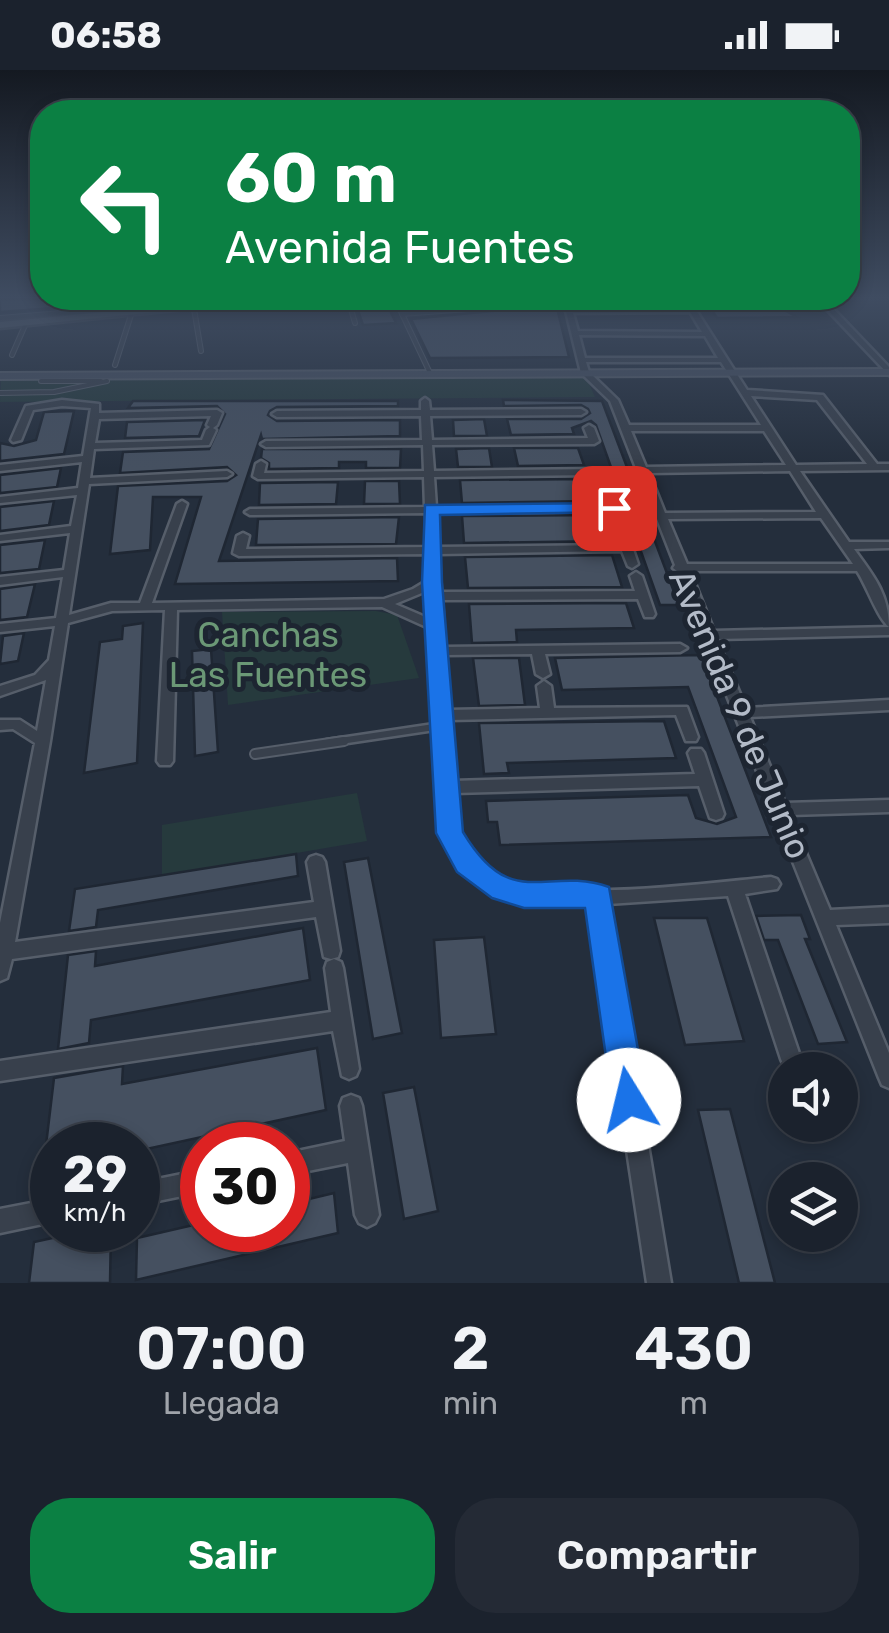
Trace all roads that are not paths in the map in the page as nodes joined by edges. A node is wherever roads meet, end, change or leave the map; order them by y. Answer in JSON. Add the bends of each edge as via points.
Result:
{"nodes":[{"id":1,"x":118,"y":356,"type":"edge"},
{"id":2,"x":581,"y":356,"type":"edge"},
{"id":3,"x":718,"y":356,"type":"edge"},
{"id":4,"x":423,"y":357,"type":"joint"},
{"id":5,"x":721,"y":360,"type":"junction"},
{"id":6,"x":115,"y":365,"type":"dead end"},
{"id":7,"x":584,"y":366,"type":"junction"},
{"id":8,"x":728,"y":372,"type":"junction"},
{"id":9,"x":889,"y":372,"type":"edge"},
{"id":10,"x":426,"y":373,"type":"junction"},
{"id":11,"x":0,"y":376,"type":"edge"},
{"id":12,"x":42,"y":378,"type":"junction"},
{"id":13,"x":77,"y":378,"type":"junction"},
{"id":14,"x":71,"y":391,"type":"junction"},
{"id":15,"x":745,"y":392,"type":"junction"},
{"id":16,"x":0,"y":393,"type":"edge"},
{"id":17,"x":35,"y":394,"type":"junction"},
{"id":18,"x":280,"y":402,"type":"dead end"},
{"id":19,"x":426,"y":407,"type":"junction"},
{"id":20,"x":95,"y":411,"type":"junction"},
{"id":21,"x":625,"y":428,"type":"junction"},
{"id":22,"x":766,"y":428,"type":"junction"},
{"id":23,"x":272,"y":429,"type":"junction"},
{"id":24,"x":16,"y":440,"type":"dead end"},
{"id":25,"x":428,"y":442,"type":"junction"},
{"id":26,"x":502,"y":442,"type":"junction"},
{"id":27,"x":88,"y":453,"type":"junction"},
{"id":28,"x":505,"y":456,"type":"joint"},
{"id":29,"x":874,"y":466,"type":"junction"},
{"id":30,"x":889,"y":467,"type":"edge"},
{"id":31,"x":0,"y":468,"type":"edge"},
{"id":32,"x":794,"y":468,"type":"junction"},
{"id":33,"x":640,"y":470,"type":"junction"},
{"id":34,"x":507,"y":473,"type":"junction"},
{"id":35,"x":227,"y":474,"type":"dead end"},
{"id":36,"x":354,"y":474,"type":"junction"},
{"id":37,"x":430,"y":474,"type":"junction"},
{"id":38,"x":83,"y":486,"type":"junction"},
{"id":39,"x":0,"y":500,"type":"edge"},
{"id":40,"x":182,"y":504,"type":"dead end"},
{"id":41,"x":614,"y":508,"type":"junction"},
{"id":42,"x":431,"y":509,"type":"junction"},
{"id":43,"x":350,"y":510,"type":"junction"},
{"id":44,"x":824,"y":515,"type":"junction"},
{"id":45,"x":658,"y":516,"type":"junction"},
{"id":46,"x":76,"y":529,"type":"junction"},
{"id":47,"x":0,"y":538,"type":"edge"},
{"id":48,"x":889,"y":545,"type":"edge"},
{"id":49,"x":846,"y":546,"type":"junction"},
{"id":50,"x":626,"y":548,"type":"junction"},
{"id":51,"x":432,"y":550,"type":"junction"},
{"id":52,"x":861,"y":567,"type":"junction"},
{"id":53,"x":680,"y":568,"type":"junction"},
{"id":54,"x":69,"y":573,"type":"junction"},
{"id":55,"x":0,"y":581,"type":"edge"},
{"id":56,"x":432,"y":589,"type":"junction"},
{"id":57,"x":644,"y":596,"type":"junction"},
{"id":58,"x":886,"y":602,"type":"edge"},
{"id":59,"x":384,"y":603,"type":"junction"},
{"id":60,"x":171,"y":604,"type":"junction"},
{"id":61,"x":145,"y":606,"type":"junction"},
{"id":62,"x":650,"y":614,"type":"dead end"},
{"id":63,"x":62,"y":621,"type":"junction"},
{"id":64,"x":889,"y":623,"type":"edge"},
{"id":65,"x":436,"y":626,"type":"junction"},
{"id":66,"x":0,"y":628,"type":"edge"},
{"id":67,"x":889,"y":631,"type":"edge"},
{"id":68,"x":707,"y":635,"type":"junction"},
{"id":69,"x":680,"y":648,"type":"dead end"},
{"id":70,"x":437,"y":651,"type":"junction"},
{"id":71,"x":538,"y":652,"type":"junction"},
{"id":72,"x":55,"y":662,"type":"junction"},
{"id":73,"x":0,"y":691,"type":"edge"},
{"id":74,"x":889,"y":705,"type":"edge"},
{"id":75,"x":548,"y":713,"type":"junction"},
{"id":76,"x":740,"y":714,"type":"junction"},
{"id":77,"x":442,"y":720,"type":"junction"},
{"id":78,"x":0,"y":724,"type":"edge"},
{"id":79,"x":42,"y":742,"type":"junction"},
{"id":80,"x":255,"y":754,"type":"dead end"},
{"id":81,"x":165,"y":761,"type":"dead end"},
{"id":82,"x":705,"y":780,"type":"junction"},
{"id":83,"x":446,"y":786,"type":"junction"},
{"id":84,"x":889,"y":806,"type":"edge"},
{"id":85,"x":780,"y":810,"type":"junction"},
{"id":86,"x":716,"y":814,"type":"dead end"},
{"id":87,"x":316,"y":862,"type":"dead end"},
{"id":88,"x":771,"y":884,"type":"dead end"},
{"id":89,"x":734,"y":888,"type":"junction"},
{"id":90,"x":598,"y":896,"type":"junction"},
{"id":91,"x":324,"y":908,"type":"junction"},
{"id":92,"x":889,"y":915,"type":"edge"},
{"id":93,"x":825,"y":918,"type":"junction"},
{"id":94,"x":2,"y":951,"type":"edge"},
{"id":95,"x":0,"y":972,"type":"edge"},
{"id":96,"x":342,"y":1020,"type":"junction"},
{"id":97,"x":788,"y":1052,"type":"edge"},
{"id":98,"x":349,"y":1069,"type":"dead end"},
{"id":99,"x":0,"y":1071,"type":"edge"},
{"id":100,"x":889,"y":1078,"type":"edge"},
{"id":101,"x":351,"y":1106,"type":"dead end"},
{"id":102,"x":358,"y":1150,"type":"junction"},
{"id":103,"x":310,"y":1160,"type":"edge"},
{"id":104,"x":30,"y":1215,"type":"edge"},
{"id":105,"x":367,"y":1215,"type":"dead end"},
{"id":106,"x":0,"y":1221,"type":"edge"},
{"id":107,"x":659,"y":1283,"type":"edge"}],
"edges":[{"from":1,"to":6,"type":"lane"},
{"from":2,"to":7,"type":"street","name":"Avenida 9 de Junio"},
{"from":3,"to":5,"type":"street"},
{"from":4,"to":10,"type":"lane"},
{"from":4,"to":10,"type":"lane"},
{"from":5,"to":7,"type":"street"},
{"from":5,"to":8,"type":"street"},
{"from":7,"to":8,"type":"main road"},
{"from":7,"to":10,"type":"main road"},
{"from":7,"to":21,"type":"street","name":"Avenida 9 de Junio","via":[[614,400]]},
{"from":8,"to":9,"type":"main road"},
{"from":8,"to":15,"type":"street"},
{"from":10,"to":13,"type":"main road"},
{"from":11,"to":12,"type":"main road"},
{"from":12,"to":13,"type":"main road"},
{"from":12,"to":17,"type":"lane"},
{"from":13,"to":14,"type":"lane"},
{"from":13,"to":14,"type":"lane","via":[[107,381]]},
{"from":14,"to":17,"type":"lane"},
{"from":15,"to":22,"type":"street"},
{"from":15,"to":29,"type":"street","via":[[820,396]]},
{"from":16,"to":17,"type":"lane"},
{"from":18,"to":23,"type":"street"},
{"from":19,"to":23,"type":"street"},
{"from":19,"to":25,"type":"street"},
{"from":19,"to":26,"type":"street","via":[[583,416],[594,440]]},
{"from":20,"to":24,"type":"street","via":[[62,403],[29,408]]},
{"from":20,"to":27,"type":"street"},
{"from":20,"to":27,"type":"street","via":[[217,414],[206,443]]},
{"from":21,"to":22,"type":"street"},
{"from":21,"to":33,"type":"street","name":"Avenida 9 de Junio"},
{"from":22,"to":32,"type":"street"},
{"from":23,"to":25,"type":"street"},
{"from":23,"to":36,"type":"street","via":[[258,476]]},
{"from":25,"to":26,"type":"street"},
{"from":25,"to":37,"type":"street"},
{"from":26,"to":28,"type":"street"},
{"from":27,"to":31,"type":"street"},
{"from":27,"to":38,"type":"street"},
{"from":28,"to":34,"type":"street"},
{"from":29,"to":30,"type":"street"},
{"from":29,"to":32,"type":"street"},
{"from":32,"to":33,"type":"street"},
{"from":32,"to":44,"type":"street"},
{"from":33,"to":45,"type":"street","name":"Avenida 9 de Junio"},
{"from":34,"to":37,"type":"street"},
{"from":34,"to":41,"type":"street","via":[[600,472]]},
{"from":35,"to":38,"type":"street"},
{"from":36,"to":37,"type":"street"},
{"from":36,"to":43,"type":"street"},
{"from":37,"to":42,"type":"street"},
{"from":38,"to":39,"type":"street"},
{"from":38,"to":46,"type":"street"},
{"from":40,"to":61,"type":"street"},
{"from":41,"to":42,"type":"street"},
{"from":41,"to":50,"type":"street"},
{"from":42,"to":43,"type":"street"},
{"from":42,"to":51,"type":"street"},
{"from":43,"to":51,"type":"street","via":[[249,518],[239,553]]},
{"from":44,"to":45,"type":"street"},
{"from":44,"to":49,"type":"street"},
{"from":45,"to":53,"type":"street","name":"Avenida 9 de Junio"},
{"from":46,"to":47,"type":"street"},
{"from":46,"to":54,"type":"street"},
{"from":48,"to":49,"type":"street"},
{"from":49,"to":52,"type":"street"},
{"from":50,"to":51,"type":"street"},
{"from":50,"to":57,"type":"street"},
{"from":51,"to":56,"type":"street"},
{"from":52,"to":53,"type":"street"},
{"from":52,"to":58,"type":"street"},
{"from":53,"to":68,"type":"street","name":"Avenida 9 de Junio"},
{"from":54,"to":55,"type":"street"},
{"from":54,"to":63,"type":"street"},
{"from":56,"to":57,"type":"street"},
{"from":56,"to":59,"type":"street"},
{"from":56,"to":65,"type":"street"},
{"from":57,"to":62,"type":"street"},
{"from":58,"to":64,"type":"street"},
{"from":59,"to":60,"type":"street"},
{"from":59,"to":65,"type":"street"},
{"from":60,"to":61,"type":"street"},
{"from":60,"to":81,"type":"street"},
{"from":61,"to":63,"type":"street"},
{"from":63,"to":66,"type":"street"},
{"from":63,"to":72,"type":"street"},
{"from":65,"to":70,"type":"street"},
{"from":67,"to":68,"type":"street"},
{"from":68,"to":76,"type":"street","name":"Avenida 9 de Junio"},
{"from":69,"to":71,"type":"street"},
{"from":70,"to":71,"type":"street"},
{"from":70,"to":77,"type":"street"},
{"from":71,"to":75,"type":"street"},
{"from":72,"to":73,"type":"street","via":[[40,678]]},
{"from":72,"to":79,"type":"street"},
{"from":74,"to":76,"type":"street"},
{"from":75,"to":77,"type":"street"},
{"from":75,"to":82,"type":"street","via":[[682,710]]},
{"from":76,"to":85,"type":"street","name":"Avenida 9 de Junio"},
{"from":77,"to":80,"type":"lane"},
{"from":77,"to":83,"type":"street"},
{"from":78,"to":79,"type":"street","via":[[15,724]]},
{"from":79,"to":94,"type":"street"},
{"from":82,"to":83,"type":"street"},
{"from":82,"to":86,"type":"street"},
{"from":83,"to":90,"type":"street","via":[[456,849],[484,879],[524,896]]},
{"from":84,"to":85,"type":"street"},
{"from":85,"to":93,"type":"street","name":"Avenida 9 de Junio"},
{"from":87,"to":91,"type":"street"},
{"from":88,"to":89,"type":"street"},
{"from":89,"to":90,"type":"street"},
{"from":89,"to":97,"type":"street"},
{"from":90,"to":107,"type":"street"},
{"from":91,"to":94,"type":"street"},
{"from":91,"to":96,"type":"street"},
{"from":92,"to":93,"type":"street"},
{"from":93,"to":100,"type":"street","name":"Avenida 9 de Junio"},
{"from":94,"to":95,"type":"street"},
{"from":96,"to":98,"type":"street"},
{"from":96,"to":99,"type":"street"},
{"from":101,"to":102,"type":"street"},
{"from":102,"to":103,"type":"street"},
{"from":102,"to":105,"type":"street"},
{"from":104,"to":106,"type":"street"}]}
